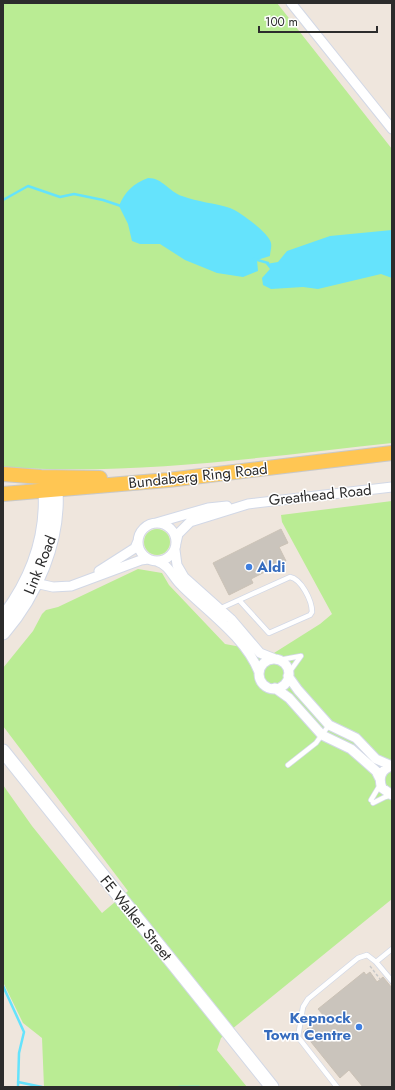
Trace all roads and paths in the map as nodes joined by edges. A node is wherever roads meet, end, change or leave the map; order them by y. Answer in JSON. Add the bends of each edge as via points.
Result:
{"nodes":[{"id":1,"x":291,"y":3,"type":"edge"},
{"id":2,"x":392,"y":129,"type":"edge"},
{"id":3,"x":392,"y":453,"type":"edge"},
{"id":4,"x":3,"y":474,"type":"edge"},
{"id":5,"x":168,"y":480,"type":"junction"},
{"id":6,"x":392,"y":487,"type":"edge"},
{"id":7,"x":51,"y":491,"type":"junction"},
{"id":8,"x":3,"y":494,"type":"edge"},
{"id":9,"x":248,"y":504,"type":"junction"},
{"id":10,"x":149,"y":525,"type":"junction"},
{"id":11,"x":138,"y":542,"type":"junction"},
{"id":12,"x":175,"y":547,"type":"junction"},
{"id":13,"x":152,"y":560,"type":"junction"},
{"id":14,"x":31,"y":581,"type":"junction"},
{"id":15,"x":83,"y":582,"type":"junction"},
{"id":16,"x":239,"y":600,"type":"junction"},
{"id":17,"x":216,"y":610,"type":"junction"},
{"id":18,"x":4,"y":629,"type":"edge"},
{"id":19,"x":277,"y":660,"type":"junction"},
{"id":20,"x":259,"y":672,"type":"junction"},
{"id":21,"x":288,"y":675,"type":"junction"},
{"id":22,"x":275,"y":688,"type":"junction"},
{"id":23,"x":329,"y":725,"type":"junction"},
{"id":24,"x":322,"y":735,"type":"junction"},
{"id":25,"x":3,"y":751,"type":"edge"},
{"id":26,"x":288,"y":765,"type":"dead end"},
{"id":27,"x":392,"y":766,"type":"edge"},
{"id":28,"x":380,"y":782,"type":"junction"},
{"id":29,"x":392,"y":795,"type":"edge"},
{"id":30,"x":392,"y":949,"type":"edge"},
{"id":31,"x":376,"y":962,"type":"junction"},
{"id":32,"x":370,"y":966,"type":"dead end"},
{"id":33,"x":380,"y":979,"type":"dead end"},
{"id":34,"x":392,"y":981,"type":"edge"},
{"id":35,"x":272,"y":1086,"type":"edge"},
{"id":36,"x":337,"y":1087,"type":"edge"}],
"edges":[{"from":1,"to":2,"type":"street"},
{"from":3,"to":5,"type":"main road","name":"Bundaberg Ring Road"},
{"from":4,"to":5,"type":"main road","via":[[85,478],[134,476]]},
{"from":5,"to":7,"type":"main road","name":"Bundaberg Ring Road"},
{"from":6,"to":9,"type":"street","name":"Greathead Road"},
{"from":7,"to":8,"type":"main road","name":"Bundaberg Ring Road"},
{"from":7,"to":14,"type":"main road","name":"Link Road","via":[[57,507],[53,534],[45,562]]},
{"from":9,"to":10,"type":"street","name":"Greathead Road","via":[[208,508]]},
{"from":9,"to":12,"type":"street","name":"Greathead Road","via":[[190,522],[178,534]]},
{"from":10,"to":11,"type":"street","name":"Greathead Road","via":[[141,532]]},
{"from":10,"to":12,"type":"street","via":[[168,526],[172,531]]},
{"from":11,"to":13,"type":"street","via":[[141,552]]},
{"from":11,"to":15,"type":"street","name":"Greathead Road","via":[[135,548]]},
{"from":12,"to":13,"type":"street","name":"Greathead Road","via":[[167,558]]},
{"from":12,"to":17,"type":"street","via":[[177,565],[184,577]]},
{"from":13,"to":15,"type":"street","name":"Greathead Road","via":[[141,560]]},
{"from":13,"to":17,"type":"street","via":[[164,563],[178,582]]},
{"from":14,"to":15,"type":"street","name":"Greathead Road","via":[[64,587]]},
{"from":14,"to":18,"type":"main road","name":"Link Road"},
{"from":16,"to":16,"type":"lane","via":[[290,577],[301,584],[312,612],[269,633]]},
{"from":16,"to":17,"type":"lane"},
{"from":17,"to":19,"type":"street","via":[[260,653]]},
{"from":17,"to":20,"type":"street","via":[[252,657]]},
{"from":19,"to":20,"type":"street","via":[[263,664]]},
{"from":19,"to":21,"type":"street","via":[[286,666]]},
{"from":19,"to":21,"type":"lane","via":[[302,655]]},
{"from":20,"to":22,"type":"street","via":[[260,679],[265,685]]},
{"from":21,"to":22,"type":"street","via":[[282,686]]},
{"from":21,"to":23,"type":"street"},
{"from":22,"to":24,"type":"street","via":[[288,698]]},
{"from":23,"to":24,"type":"lane"},
{"from":23,"to":27,"type":"street","via":[[356,738],[376,758]]},
{"from":24,"to":26,"type":"lane","via":[[311,748]]},
{"from":24,"to":28,"type":"street","via":[[351,749],[376,771]]},
{"from":25,"to":35,"type":"main road","name":"FE Walker Street"},
{"from":27,"to":28,"type":"street","via":[[383,772]]},
{"from":28,"to":29,"type":"street","via":[[385,792]]},
{"from":28,"to":29,"type":"lane","via":[[372,802]]},
{"from":30,"to":31,"type":"lane"},
{"from":31,"to":34,"type":"lane"},
{"from":31,"to":36,"type":"lane","via":[[367,955],[358,958],[308,999],[303,1007],[298,1037]]},
{"from":32,"to":33,"type":"path"}]}
